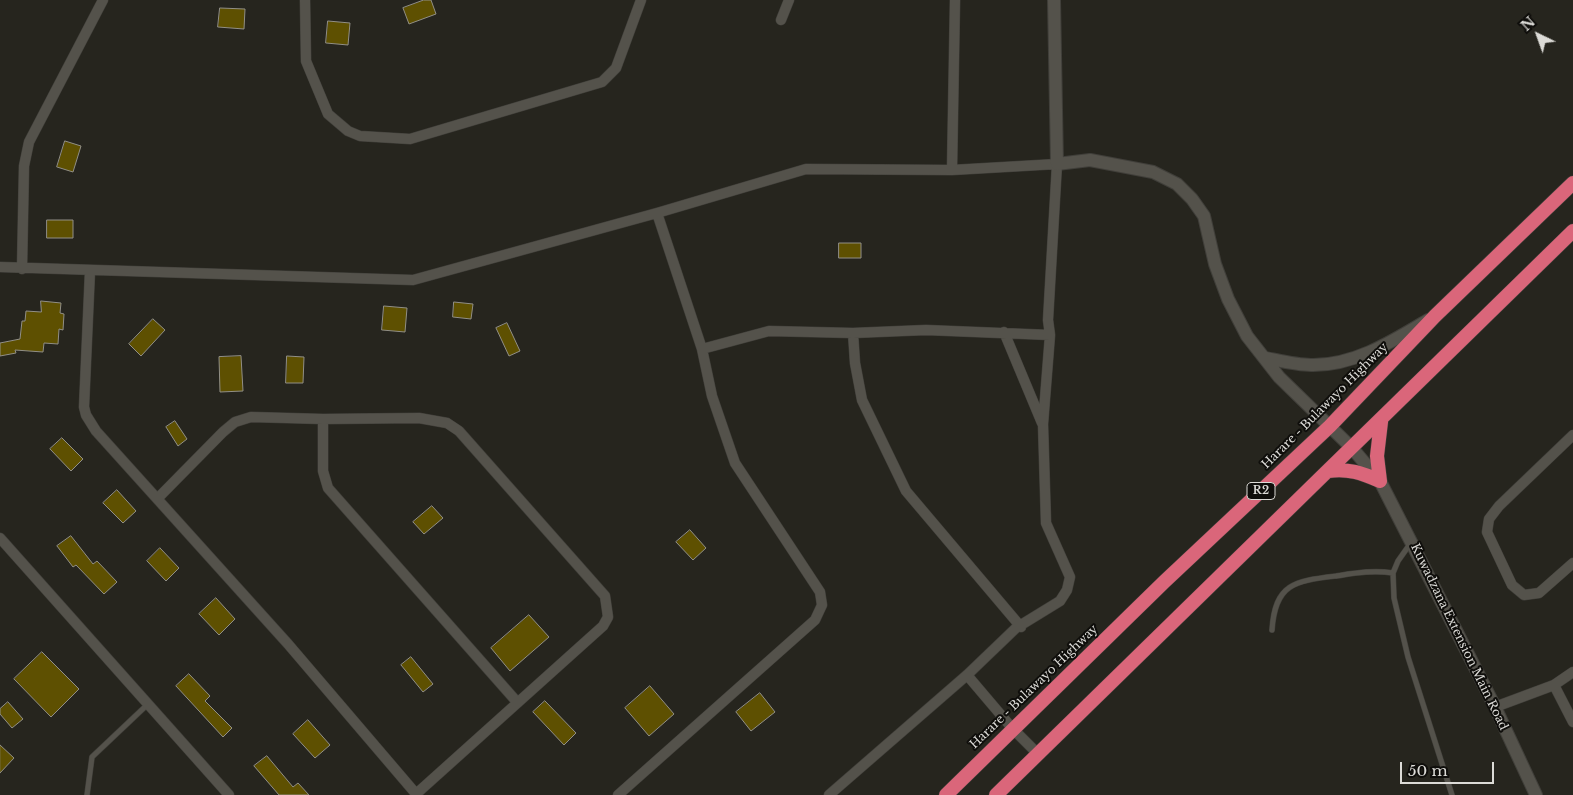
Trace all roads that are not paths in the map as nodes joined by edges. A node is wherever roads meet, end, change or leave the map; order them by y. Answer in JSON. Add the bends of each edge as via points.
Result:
{"nodes":[{"id":1,"x":103,"y":0,"type":"edge"},
{"id":2,"x":305,"y":0,"type":"edge"},
{"id":3,"x":641,"y":0,"type":"edge"},
{"id":4,"x":789,"y":0,"type":"edge"},
{"id":5,"x":955,"y":0,"type":"edge"},
{"id":6,"x":1054,"y":0,"type":"edge"},
{"id":7,"x":781,"y":20,"type":"dead end"},
{"id":8,"x":1057,"y":164,"type":"junction"},
{"id":9,"x":952,"y":170,"type":"junction"},
{"id":10,"x":1573,"y":183,"type":"edge"},
{"id":11,"x":657,"y":213,"type":"junction"},
{"id":12,"x":1573,"y":231,"type":"edge"},
{"id":13,"x":0,"y":267,"type":"edge"},
{"id":14,"x":22,"y":269,"type":"junction"},
{"id":15,"x":90,"y":271,"type":"junction"},
{"id":16,"x":1435,"y":316,"type":"junction"},
{"id":17,"x":853,"y":332,"type":"junction"},
{"id":18,"x":1004,"y":332,"type":"junction"},
{"id":19,"x":1050,"y":335,"type":"junction"},
{"id":20,"x":702,"y":349,"type":"junction"},
{"id":21,"x":1266,"y":358,"type":"junction"},
{"id":22,"x":323,"y":419,"type":"junction"},
{"id":23,"x":1381,"y":422,"type":"junction"},
{"id":24,"x":1042,"y":424,"type":"junction"},
{"id":25,"x":1330,"y":426,"type":"junction"},
{"id":26,"x":1573,"y":435,"type":"edge"},
{"id":27,"x":1352,"y":448,"type":"junction"},
{"id":28,"x":1328,"y":471,"type":"junction"},
{"id":29,"x":1380,"y":481,"type":"junction"},
{"id":30,"x":158,"y":498,"type":"junction"},
{"id":31,"x":0,"y":538,"type":"edge"},
{"id":32,"x":1412,"y":542,"type":"junction"},
{"id":33,"x":1573,"y":563,"type":"edge"},
{"id":34,"x":1393,"y":573,"type":"junction"},
{"id":35,"x":1020,"y":627,"type":"junction"},
{"id":36,"x":1272,"y":630,"type":"dead end"},
{"id":37,"x":1573,"y":672,"type":"edge"},
{"id":38,"x":966,"y":675,"type":"junction"},
{"id":39,"x":1554,"y":685,"type":"junction"},
{"id":40,"x":517,"y":702,"type":"junction"},
{"id":41,"x":148,"y":704,"type":"junction"},
{"id":42,"x":1496,"y":707,"type":"junction"},
{"id":43,"x":1573,"y":722,"type":"edge"},
{"id":44,"x":1012,"y":728,"type":"junction"},
{"id":45,"x":1038,"y":754,"type":"junction"},
{"id":46,"x":416,"y":794,"type":"edge"},
{"id":47,"x":86,"y":795,"type":"edge"},
{"id":48,"x":229,"y":795,"type":"edge"},
{"id":49,"x":618,"y":795,"type":"edge"},
{"id":50,"x":829,"y":795,"type":"edge"},
{"id":51,"x":946,"y":795,"type":"edge"},
{"id":52,"x":996,"y":795,"type":"edge"},
{"id":53,"x":1452,"y":795,"type":"edge"},
{"id":54,"x":1536,"y":795,"type":"edge"}],
"edges":[{"from":1,"to":14,"type":"street","via":[[29,142],[24,166]]},
{"from":2,"to":3,"type":"street","via":[[306,61],[328,114],[348,131],[381,139],[410,139],[602,82],[616,68]]},
{"from":4,"to":7,"type":"street"},
{"from":5,"to":9,"type":"street"},
{"from":6,"to":8,"type":"street"},
{"from":8,"to":9,"type":"street"},
{"from":8,"to":19,"type":"street","via":[[1048,320]]},
{"from":8,"to":21,"type":"street","name":"Kuwadzana Extension Main Road","via":[[1090,160],[1153,172],[1177,184],[1204,216],[1215,264],[1228,299],[1247,336]]},
{"from":9,"to":11,"type":"street","via":[[806,169]]},
{"from":10,"to":16,"type":"highway","name":"Harare - Bulawayo Highway","number":"R2"},
{"from":11,"to":15,"type":"street","via":[[413,280]]},
{"from":11,"to":20,"type":"street"},
{"from":12,"to":23,"type":"highway","number":"R2"},
{"from":13,"to":14,"type":"street"},
{"from":14,"to":15,"type":"street"},
{"from":15,"to":30,"type":"street","via":[[86,415]]},
{"from":16,"to":21,"type":"street","via":[[1384,346],[1338,363],[1311,366]]},
{"from":16,"to":25,"type":"highway","name":"Harare - Bulawayo Highway","number":"R2"},
{"from":17,"to":18,"type":"street"},
{"from":17,"to":20,"type":"street","via":[[768,331]]},
{"from":17,"to":35,"type":"street","via":[[862,400],[906,491]]},
{"from":18,"to":19,"type":"street"},
{"from":18,"to":24,"type":"street"},
{"from":19,"to":24,"type":"street"},
{"from":20,"to":49,"type":"street","via":[[712,396],[735,463],[820,592],[822,605],[815,620]]},
{"from":21,"to":25,"type":"street","name":"Kuwadzana Extension Main Road","via":[[1293,392]]},
{"from":22,"to":30,"type":"street","via":[[251,417],[235,422]]},
{"from":22,"to":40,"type":"street","via":[[323,471],[328,488]]},
{"from":22,"to":40,"type":"street","via":[[419,418],[447,423],[459,431],[605,596],[608,617],[603,626]]},
{"from":23,"to":27,"type":"highway","number":"R2"},
{"from":23,"to":29,"type":"highway","via":[[1377,456]]},
{"from":24,"to":35,"type":"street","via":[[1046,523],[1070,577],[1060,601]]},
{"from":25,"to":27,"type":"street","name":"Kuwadzana Extension Main Road"},
{"from":25,"to":44,"type":"highway","name":"Harare - Bulawayo Highway","number":"R2"},
{"from":26,"to":33,"type":"street","via":[[1499,506],[1489,519],[1487,532],[1512,585],[1524,595],[1539,592]]},
{"from":27,"to":28,"type":"highway","number":"R2"},
{"from":27,"to":29,"type":"street","name":"Kuwadzana Extension Main Road"},
{"from":28,"to":29,"type":"highway","via":[[1351,470]]},
{"from":28,"to":45,"type":"highway","number":"R2"},
{"from":29,"to":32,"type":"street","name":"Kuwadzana Extension Main Road"},
{"from":30,"to":46,"type":"street"},
{"from":31,"to":41,"type":"street"},
{"from":32,"to":34,"type":"lane"},
{"from":32,"to":42,"type":"street","name":"Kuwadzana Extension Main Road"},
{"from":34,"to":36,"type":"lane","via":[[1374,570],[1310,578],[1294,584],[1286,589],[1273,610]]},
{"from":34,"to":53,"type":"lane","via":[[1394,598],[1408,657]]},
{"from":35,"to":38,"type":"street"},
{"from":37,"to":39,"type":"street"},
{"from":38,"to":44,"type":"street"},
{"from":38,"to":50,"type":"street"},
{"from":39,"to":42,"type":"street"},
{"from":39,"to":43,"type":"street"},
{"from":40,"to":46,"type":"street"},
{"from":41,"to":47,"type":"lane","via":[[92,757]]},
{"from":41,"to":48,"type":"street"},
{"from":42,"to":54,"type":"street","name":"Kuwadzana Extension Main Road"},
{"from":44,"to":45,"type":"street"},
{"from":44,"to":51,"type":"highway","name":"Harare - Bulawayo Highway","number":"R2"},
{"from":45,"to":52,"type":"highway","number":"R2"}]}
